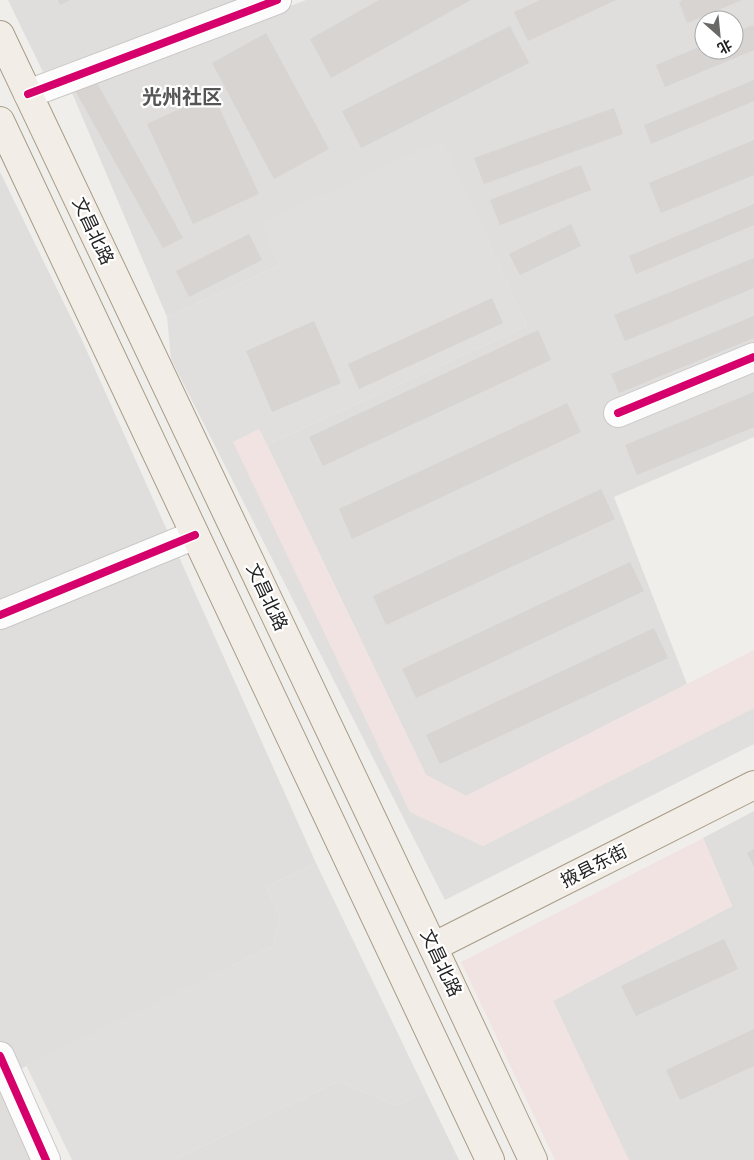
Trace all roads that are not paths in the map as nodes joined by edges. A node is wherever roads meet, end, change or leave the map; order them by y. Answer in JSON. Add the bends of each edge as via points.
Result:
{"nodes":[{"id":1,"x":277,"y":0,"type":"edge"},
{"id":2,"x":0,"y":35,"type":"edge"},
{"id":3,"x":28,"y":94,"type":"junction"},
{"id":4,"x":1,"y":126,"type":"edge"},
{"id":5,"x":754,"y":357,"type":"edge"},
{"id":6,"x":618,"y":413,"type":"dead end"},
{"id":7,"x":195,"y":535,"type":"junction"},
{"id":8,"x":0,"y":615,"type":"edge"},
{"id":9,"x":754,"y":785,"type":"edge"},
{"id":10,"x":433,"y":947,"type":"junction"},
{"id":11,"x":0,"y":1056,"type":"edge"},
{"id":12,"x":46,"y":1160,"type":"edge"},
{"id":13,"x":490,"y":1160,"type":"edge"},
{"id":14,"x":532,"y":1160,"type":"edge"}],
"edges":[{"from":1,"to":3,"type":"street"},
{"from":2,"to":3,"type":"main road","name":"文昌北路"},
{"from":3,"to":10,"type":"main road","name":"文昌北路"},
{"from":4,"to":7,"type":"main road","name":"文昌北路"},
{"from":5,"to":6,"type":"street"},
{"from":7,"to":8,"type":"street"},
{"from":7,"to":13,"type":"main road","name":"文昌北路"},
{"from":9,"to":10,"type":"main road","name":"掖县东街"},
{"from":10,"to":14,"type":"main road","name":"文昌北路"},
{"from":11,"to":12,"type":"street"}]}
